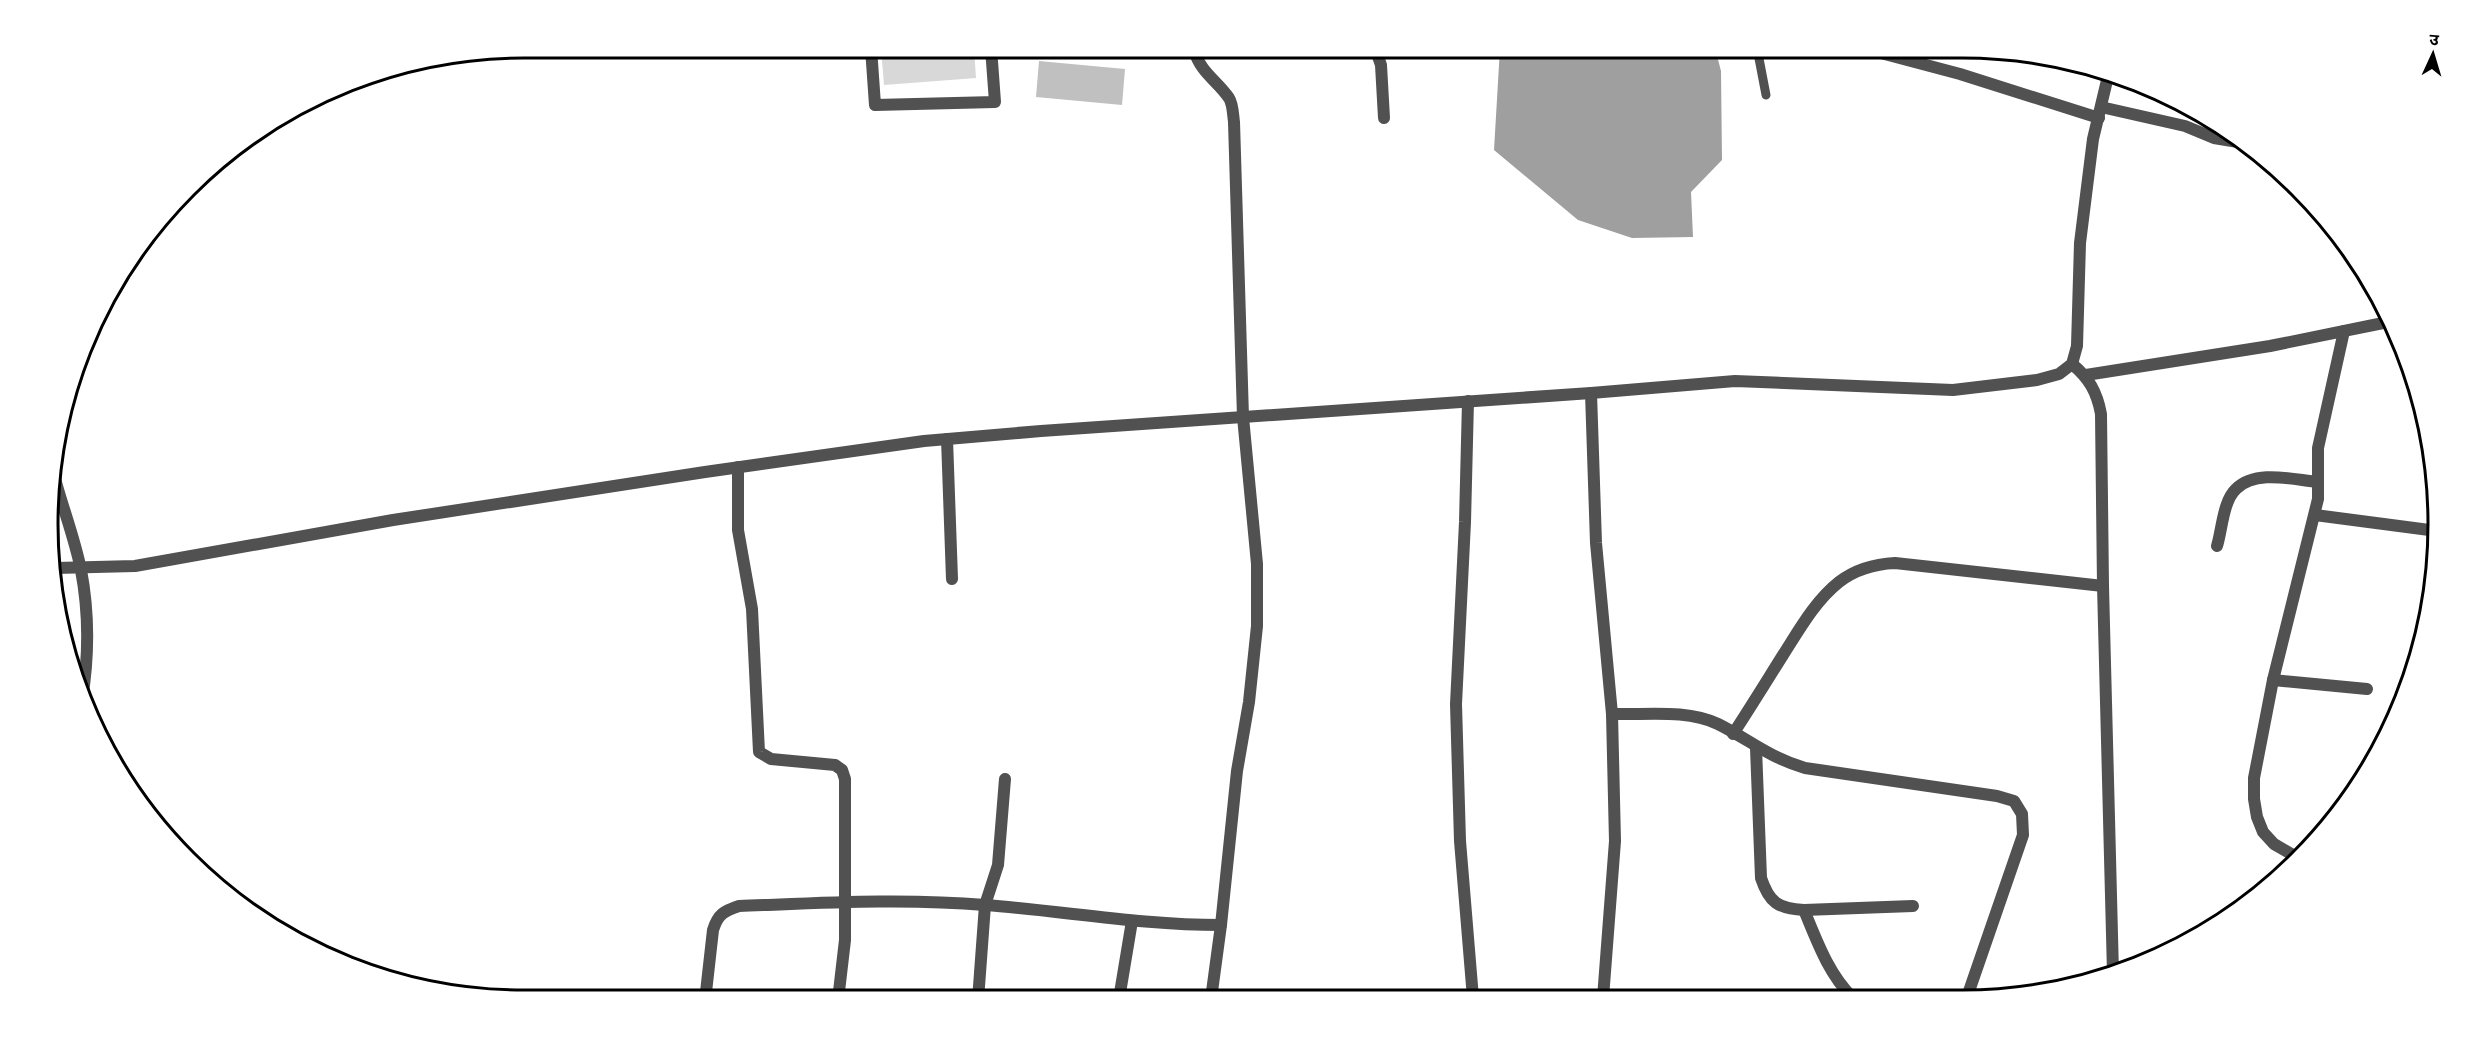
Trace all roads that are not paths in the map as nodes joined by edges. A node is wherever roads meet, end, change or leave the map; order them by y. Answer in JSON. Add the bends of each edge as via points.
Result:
{"nodes":[{"id":1,"x":872,"y":58,"type":"edge"},
{"id":2,"x":992,"y":58,"type":"edge"},
{"id":3,"x":1196,"y":58,"type":"edge"},
{"id":4,"x":1379,"y":58,"type":"edge"},
{"id":5,"x":1759,"y":58,"type":"edge"},
{"id":6,"x":1900,"y":58,"type":"edge"},
{"id":7,"x":2107,"y":81,"type":"edge"},
{"id":8,"x":1767,"y":95,"type":"dead end"},
{"id":9,"x":2100,"y":113,"type":"junction"},
{"id":10,"x":1384,"y":118,"type":"dead end"},
{"id":11,"x":2225,"y":140,"type":"edge"},
{"id":12,"x":2382,"y":323,"type":"edge"},
{"id":13,"x":2344,"y":331,"type":"junction"},
{"id":14,"x":2072,"y":364,"type":"junction"},
{"id":15,"x":2085,"y":375,"type":"junction"},
{"id":16,"x":1591,"y":393,"type":"junction"},
{"id":17,"x":1468,"y":401,"type":"junction"},
{"id":18,"x":1243,"y":417,"type":"junction"},
{"id":19,"x":947,"y":439,"type":"junction"},
{"id":20,"x":738,"y":467,"type":"junction"},
{"id":21,"x":2318,"y":482,"type":"junction"},
{"id":22,"x":59,"y":492,"type":"edge"},
{"id":23,"x":2315,"y":515,"type":"junction"},
{"id":24,"x":2428,"y":530,"type":"edge"},
{"id":25,"x":2217,"y":546,"type":"dead end"},
{"id":26,"x":60,"y":568,"type":"edge"},
{"id":27,"x":81,"y":568,"type":"junction"},
{"id":28,"x":952,"y":579,"type":"dead end"},
{"id":29,"x":2103,"y":586,"type":"junction"},
{"id":30,"x":84,"y":677,"type":"edge"},
{"id":31,"x":2273,"y":680,"type":"junction"},
{"id":32,"x":2367,"y":688,"type":"dead end"},
{"id":33,"x":1612,"y":714,"type":"junction"},
{"id":34,"x":1733,"y":734,"type":"junction"},
{"id":35,"x":1756,"y":748,"type":"junction"},
{"id":36,"x":1005,"y":779,"type":"dead end"},
{"id":37,"x":2292,"y":854,"type":"edge"},
{"id":38,"x":845,"y":902,"type":"junction"},
{"id":39,"x":985,"y":905,"type":"junction"},
{"id":40,"x":1913,"y":906,"type":"dead end"},
{"id":41,"x":1804,"y":910,"type":"junction"},
{"id":42,"x":1132,"y":921,"type":"junction"},
{"id":43,"x":1221,"y":924,"type":"junction"},
{"id":44,"x":2113,"y":966,"type":"edge"},
{"id":45,"x":706,"y":990,"type":"edge"},
{"id":46,"x":839,"y":990,"type":"edge"},
{"id":47,"x":979,"y":990,"type":"edge"},
{"id":48,"x":1120,"y":990,"type":"edge"},
{"id":49,"x":1212,"y":990,"type":"edge"},
{"id":50,"x":1472,"y":990,"type":"edge"},
{"id":51,"x":1604,"y":990,"type":"edge"},
{"id":52,"x":1845,"y":990,"type":"edge"},
{"id":53,"x":1970,"y":990,"type":"edge"}],
"edges":[{"from":1,"to":2,"type":"street","via":[[875,105],[995,102]]},
{"from":3,"to":18,"type":"street","via":[[1209,79],[1230,100],[1234,122]]},
{"from":4,"to":10,"type":"street"},
{"from":5,"to":8,"type":"lane"},
{"from":6,"to":9,"type":"street"},
{"from":7,"to":9,"type":"street"},
{"from":9,"to":11,"type":"street","via":[[2185,126]]},
{"from":9,"to":14,"type":"street","via":[[2080,243],[2077,346]]},
{"from":12,"to":13,"type":"street"},
{"from":13,"to":15,"type":"street"},
{"from":13,"to":21,"type":"street","via":[[2318,448]]},
{"from":14,"to":15,"type":"street"},
{"from":14,"to":16,"type":"street","via":[[2059,374],[2037,380],[1953,390],[1736,381]]},
{"from":15,"to":29,"type":"street","via":[[2098,396],[2101,414]]},
{"from":16,"to":17,"type":"street"},
{"from":16,"to":33,"type":"street","via":[[1596,543]]},
{"from":17,"to":18,"type":"street"},
{"from":17,"to":50,"type":"street","via":[[1456,704],[1460,841]]},
{"from":18,"to":19,"type":"street"},
{"from":18,"to":43,"type":"street","via":[[1257,564],[1257,626]]},
{"from":19,"to":20,"type":"street"},
{"from":19,"to":28,"type":"street"},
{"from":20,"to":27,"type":"street","via":[[393,520],[135,566]]},
{"from":20,"to":38,"type":"street","via":[[738,530],[752,609],[759,752],[771,759],[827,763],[842,770]]},
{"from":21,"to":23,"type":"street"},
{"from":21,"to":25,"type":"street","via":[[2271,477],[2236,488]]},
{"from":22,"to":27,"type":"street"},
{"from":23,"to":24,"type":"street"},
{"from":23,"to":31,"type":"street"},
{"from":26,"to":27,"type":"street"},
{"from":27,"to":30,"type":"street","via":[[87,608]]},
{"from":29,"to":34,"type":"street","via":[[1895,563],[1858,570],[1839,582],[1808,618]]},
{"from":29,"to":44,"type":"street"},
{"from":31,"to":32,"type":"street"},
{"from":31,"to":37,"type":"street","via":[[2257,755],[2253,799],[2263,832]]},
{"from":33,"to":34,"type":"street","via":[[1694,717]]},
{"from":33,"to":51,"type":"street","via":[[1616,841]]},
{"from":34,"to":35,"type":"street"},
{"from":35,"to":41,"type":"street","via":[[1761,878],[1774,902]]},
{"from":35,"to":53,"type":"street","via":[[1805,768],[2014,801],[2022,814],[2023,835]]},
{"from":36,"to":39,"type":"street","via":[[998,865]]},
{"from":38,"to":39,"type":"street"},
{"from":38,"to":45,"type":"street","via":[[739,906],[725,910],[717,918],[714,930]]},
{"from":38,"to":46,"type":"street"},
{"from":39,"to":42,"type":"street"},
{"from":39,"to":47,"type":"street"},
{"from":40,"to":41,"type":"street"},
{"from":41,"to":52,"type":"street","via":[[1824,958]]},
{"from":42,"to":43,"type":"street"},
{"from":42,"to":48,"type":"street"},
{"from":43,"to":49,"type":"street"}]}
